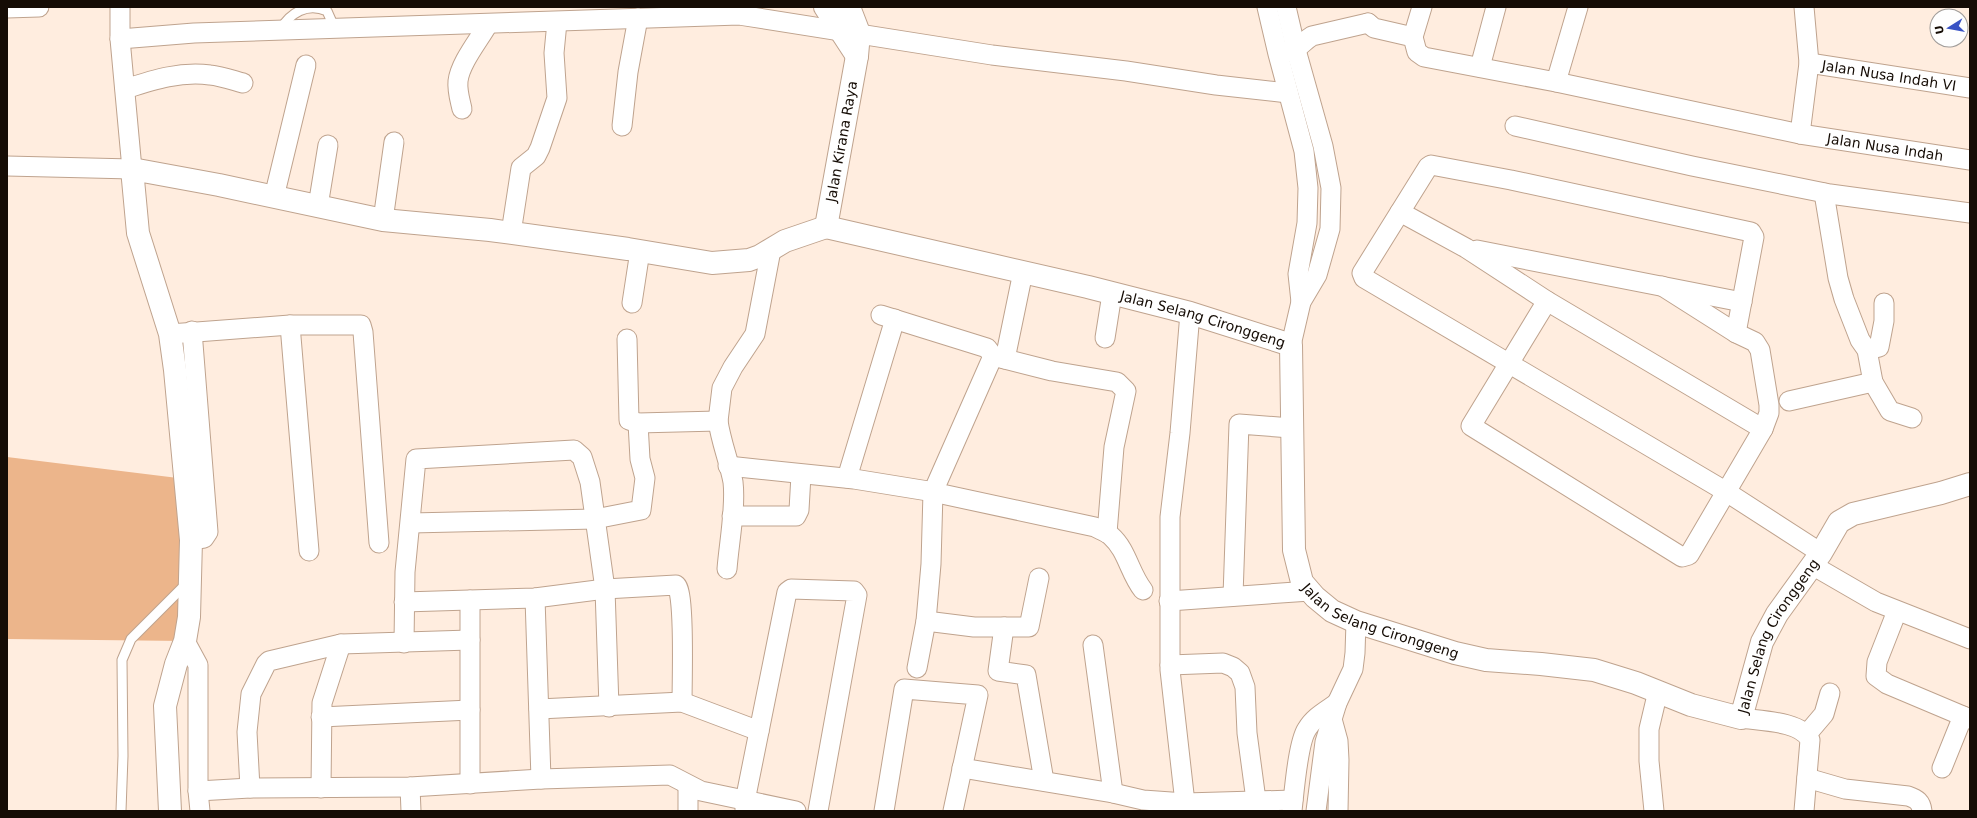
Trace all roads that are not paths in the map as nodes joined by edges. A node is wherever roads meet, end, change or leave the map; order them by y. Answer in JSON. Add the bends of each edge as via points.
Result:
{"nodes":[{"id":1,"x":39,"y":7,"type":"edge"},
{"id":2,"x":120,"y":7,"type":"edge"},
{"id":3,"x":825,"y":7,"type":"edge"},
{"id":4,"x":849,"y":7,"type":"edge"},
{"id":5,"x":1267,"y":7,"type":"edge"},
{"id":6,"x":1286,"y":7,"type":"edge"},
{"id":7,"x":1422,"y":7,"type":"edge"},
{"id":8,"x":1496,"y":7,"type":"edge"},
{"id":9,"x":1578,"y":7,"type":"edge"},
{"id":10,"x":1804,"y":7,"type":"edge"},
{"id":11,"x":7,"y":8,"type":"edge"},
{"id":12,"x":1367,"y":15,"type":"edge"},
{"id":13,"x":638,"y":18,"type":"junction"},
{"id":14,"x":557,"y":22,"type":"junction"},
{"id":15,"x":488,"y":24,"type":"junction"},
{"id":16,"x":850,"y":32,"type":"junction"},
{"id":17,"x":1413,"y":37,"type":"junction"},
{"id":18,"x":120,"y":38,"type":"junction"},
{"id":19,"x":1296,"y":50,"type":"junction"},
{"id":20,"x":1278,"y":54,"type":"junction"},
{"id":21,"x":1809,"y":63,"type":"junction"},
{"id":22,"x":306,"y":65,"type":"dead end"},
{"id":23,"x":1480,"y":67,"type":"junction"},
{"id":24,"x":1556,"y":82,"type":"junction"},
{"id":25,"x":243,"y":83,"type":"dead end"},
{"id":26,"x":1970,"y":88,"type":"edge"},
{"id":27,"x":125,"y":89,"type":"junction"},
{"id":28,"x":1288,"y":93,"type":"junction"},
{"id":29,"x":462,"y":109,"type":"dead end"},
{"id":30,"x":622,"y":126,"type":"dead end"},
{"id":31,"x":1515,"y":126,"type":"dead end"},
{"id":32,"x":1800,"y":134,"type":"junction"},
{"id":33,"x":394,"y":142,"type":"dead end"},
{"id":34,"x":328,"y":145,"type":"dead end"},
{"id":35,"x":1324,"y":150,"type":"junction"},
{"id":36,"x":1304,"y":151,"type":"junction"},
{"id":37,"x":1970,"y":160,"type":"edge"},
{"id":38,"x":7,"y":166,"type":"edge"},
{"id":39,"x":132,"y":169,"type":"junction"},
{"id":40,"x":1824,"y":192,"type":"junction"},
{"id":41,"x":274,"y":197,"type":"junction"},
{"id":42,"x":318,"y":206,"type":"junction"},
{"id":43,"x":1400,"y":212,"type":"junction"},
{"id":44,"x":1970,"y":213,"type":"edge"},
{"id":45,"x":383,"y":220,"type":"junction"},
{"id":46,"x":826,"y":227,"type":"junction"},
{"id":47,"x":511,"y":233,"type":"junction"},
{"id":48,"x":1466,"y":248,"type":"junction"},
{"id":49,"x":771,"y":250,"type":"junction"},
{"id":50,"x":640,"y":251,"type":"junction"},
{"id":51,"x":1023,"y":272,"type":"junction"},
{"id":52,"x":1662,"y":286,"type":"junction"},
{"id":53,"x":1112,"y":294,"type":"junction"},
{"id":54,"x":1547,"y":301,"type":"junction"},
{"id":55,"x":1301,"y":302,"type":"junction"},
{"id":56,"x":1742,"y":302,"type":"junction"},
{"id":57,"x":632,"y":303,"type":"dead end"},
{"id":58,"x":1884,"y":303,"type":"dead end"},
{"id":59,"x":1190,"y":313,"type":"junction"},
{"id":60,"x":290,"y":325,"type":"junction"},
{"id":61,"x":192,"y":331,"type":"junction"},
{"id":62,"x":1736,"y":333,"type":"junction"},
{"id":63,"x":170,"y":334,"type":"junction"},
{"id":64,"x":1105,"y":338,"type":"dead end"},
{"id":65,"x":626,"y":339,"type":"dead end"},
{"id":66,"x":1291,"y":344,"type":"junction"},
{"id":67,"x":1867,"y":350,"type":"junction"},
{"id":68,"x":999,"y":357,"type":"junction"},
{"id":69,"x":1509,"y":364,"type":"junction"},
{"id":70,"x":1873,"y":382,"type":"junction"},
{"id":71,"x":1789,"y":401,"type":"dead end"},
{"id":72,"x":1912,"y":418,"type":"dead end"},
{"id":73,"x":718,"y":421,"type":"junction"},
{"id":74,"x":638,"y":422,"type":"junction"},
{"id":75,"x":1291,"y":428,"type":"junction"},
{"id":76,"x":1763,"y":430,"type":"junction"},
{"id":77,"x":728,"y":466,"type":"junction"},
{"id":78,"x":801,"y":474,"type":"junction"},
{"id":79,"x":847,"y":478,"type":"junction"},
{"id":80,"x":1970,"y":484,"type":"edge"},
{"id":81,"x":1724,"y":491,"type":"junction"},
{"id":82,"x":934,"y":492,"type":"junction"},
{"id":83,"x":732,"y":516,"type":"junction"},
{"id":84,"x":595,"y":518,"type":"junction"},
{"id":85,"x":411,"y":523,"type":"junction"},
{"id":86,"x":1107,"y":533,"type":"junction"},
{"id":87,"x":191,"y":540,"type":"junction"},
{"id":88,"x":379,"y":543,"type":"dead end"},
{"id":89,"x":309,"y":551,"type":"dead end"},
{"id":90,"x":1816,"y":559,"type":"junction"},
{"id":91,"x":727,"y":569,"type":"dead end"},
{"id":92,"x":1039,"y":578,"type":"dead end"},
{"id":93,"x":190,"y":579,"type":"junction"},
{"id":94,"x":605,"y":589,"type":"junction"},
{"id":95,"x":1143,"y":590,"type":"dead end"},
{"id":96,"x":1310,"y":591,"type":"junction"},
{"id":97,"x":1232,"y":596,"type":"junction"},
{"id":98,"x":535,"y":598,"type":"junction"},
{"id":99,"x":470,"y":600,"type":"junction"},
{"id":100,"x":1169,"y":601,"type":"junction"},
{"id":101,"x":404,"y":602,"type":"junction"},
{"id":102,"x":1897,"y":611,"type":"junction"},
{"id":103,"x":926,"y":621,"type":"junction"},
{"id":104,"x":1356,"y":622,"type":"junction"},
{"id":105,"x":1004,"y":627,"type":"junction"},
{"id":106,"x":1970,"y":639,"type":"edge"},
{"id":107,"x":470,"y":640,"type":"junction"},
{"id":108,"x":186,"y":641,"type":"junction"},
{"id":109,"x":404,"y":643,"type":"junction"},
{"id":110,"x":341,"y":644,"type":"junction"},
{"id":111,"x":1093,"y":645,"type":"dead end"},
{"id":112,"x":1170,"y":665,"type":"junction"},
{"id":113,"x":917,"y":668,"type":"dead end"},
{"id":114,"x":1658,"y":691,"type":"junction"},
{"id":115,"x":1830,"y":693,"type":"dead end"},
{"id":116,"x":682,"y":702,"type":"junction"},
{"id":117,"x":609,"y":707,"type":"junction"},
{"id":118,"x":539,"y":709,"type":"junction"},
{"id":119,"x":470,"y":710,"type":"junction"},
{"id":120,"x":1335,"y":711,"type":"junction"},
{"id":121,"x":321,"y":717,"type":"junction"},
{"id":122,"x":1966,"y":717,"type":"edge"},
{"id":123,"x":1741,"y":718,"type":"junction"},
{"id":124,"x":759,"y":731,"type":"junction"},
{"id":125,"x":1807,"y":734,"type":"junction"},
{"id":126,"x":962,"y":768,"type":"junction"},
{"id":127,"x":1942,"y":768,"type":"dead end"},
{"id":128,"x":1807,"y":778,"type":"junction"},
{"id":129,"x":541,"y":779,"type":"junction"},
{"id":130,"x":1044,"y":781,"type":"junction"},
{"id":131,"x":470,"y":784,"type":"junction"},
{"id":132,"x":688,"y":786,"type":"junction"},
{"id":133,"x":410,"y":787,"type":"junction"},
{"id":134,"x":250,"y":788,"type":"junction"},
{"id":135,"x":321,"y":788,"type":"junction"},
{"id":136,"x":198,"y":791,"type":"junction"},
{"id":137,"x":1113,"y":793,"type":"junction"},
{"id":138,"x":1256,"y":800,"type":"junction"},
{"id":139,"x":1185,"y":803,"type":"junction"},
{"id":140,"x":1292,"y":805,"type":"edge"},
{"id":141,"x":745,"y":806,"type":"edge"},
{"id":142,"x":121,"y":811,"type":"edge"},
{"id":143,"x":170,"y":811,"type":"edge"},
{"id":144,"x":200,"y":811,"type":"edge"},
{"id":145,"x":411,"y":811,"type":"edge"},
{"id":146,"x":688,"y":811,"type":"edge"},
{"id":147,"x":796,"y":811,"type":"edge"},
{"id":148,"x":818,"y":811,"type":"edge"},
{"id":149,"x":884,"y":811,"type":"edge"},
{"id":150,"x":953,"y":811,"type":"edge"},
{"id":151,"x":1316,"y":811,"type":"edge"},
{"id":152,"x":1338,"y":811,"type":"edge"},
{"id":153,"x":1654,"y":811,"type":"edge"},
{"id":154,"x":1804,"y":811,"type":"edge"},
{"id":155,"x":1922,"y":811,"type":"edge"}],
"edges":[{"from":1,"to":11,"type":"street"},
{"from":2,"to":18,"type":"street"},
{"from":3,"to":16,"type":"street"},
{"from":4,"to":16,"type":"street","name":"Jalan Kirana Raya"},
{"from":5,"to":20,"type":"street"},
{"from":6,"to":19,"type":"street"},
{"from":7,"to":17,"type":"street"},
{"from":8,"to":23,"type":"street"},
{"from":9,"to":24,"type":"street"},
{"from":10,"to":21,"type":"street"},
{"from":12,"to":17,"type":"street","via":[[1374,28]]},
{"from":12,"to":19,"type":"street","via":[[1312,36]]},
{"from":13,"to":14,"type":"street"},
{"from":13,"to":16,"type":"street","via":[[739,15]]},
{"from":13,"to":30,"type":"street"},
{"from":14,"to":15,"type":"street"},
{"from":14,"to":47,"type":"street","via":[[554,53],[557,98],[536,156],[521,168]]},
{"from":15,"to":18,"type":"street","via":[[194,33]]},
{"from":15,"to":29,"type":"street","via":[[460,71],[458,93]]},
{"from":16,"to":28,"type":"street","via":[[992,55]]},
{"from":16,"to":46,"type":"street","name":"Jalan Kirana Raya","via":[[857,56]]},
{"from":17,"to":23,"type":"street","name":"Jalan Nusa Indah","via":[[1417,52],[1424,57]]},
{"from":18,"to":27,"type":"street"},
{"from":19,"to":20,"type":"street"},
{"from":19,"to":35,"type":"street"},
{"from":20,"to":28,"type":"street"},
{"from":21,"to":26,"type":"street","name":"Jalan Nusa Indah VI"},
{"from":21,"to":32,"type":"street"},
{"from":22,"to":41,"type":"street"},
{"from":23,"to":24,"type":"street","name":"Jalan Nusa Indah"},
{"from":24,"to":32,"type":"street","name":"Jalan Nusa Indah"},
{"from":25,"to":27,"type":"street","via":[[211,75],[193,74],[164,77]]},
{"from":27,"to":39,"type":"street"},
{"from":28,"to":36,"type":"street"},
{"from":31,"to":40,"type":"street","via":[[1692,166]]},
{"from":32,"to":37,"type":"street","name":"Jalan Nusa Indah"},
{"from":33,"to":45,"type":"street"},
{"from":34,"to":42,"type":"street"},
{"from":35,"to":36,"type":"street"},
{"from":35,"to":55,"type":"street","via":[[1331,188],[1330,229],[1317,275]]},
{"from":36,"to":55,"type":"street","via":[[1308,195],[1307,223],[1298,274]]},
{"from":38,"to":39,"type":"street"},
{"from":39,"to":41,"type":"street"},
{"from":39,"to":63,"type":"street","via":[[138,232]]},
{"from":40,"to":44,"type":"street"},
{"from":40,"to":67,"type":"street","via":[[1838,278],[1854,324]]},
{"from":41,"to":42,"type":"street"},
{"from":42,"to":45,"type":"street"},
{"from":43,"to":48,"type":"street"},
{"from":43,"to":56,"type":"street","via":[[1431,165],[1751,232],[1754,237]]},
{"from":43,"to":69,"type":"street","via":[[1362,273],[1362,277]]},
{"from":45,"to":47,"type":"street"},
{"from":46,"to":49,"type":"street","via":[[785,241]]},
{"from":46,"to":51,"type":"street","name":"Jalan Selang Cironggeng"},
{"from":47,"to":50,"type":"street"},
{"from":48,"to":52,"type":"street"},
{"from":48,"to":54,"type":"street"},
{"from":49,"to":50,"type":"street","via":[[748,260],[712,264]]},
{"from":49,"to":73,"type":"street","via":[[755,334],[722,388]]},
{"from":50,"to":57,"type":"street"},
{"from":51,"to":53,"type":"street","name":"Jalan Selang Cironggeng"},
{"from":51,"to":68,"type":"street"},
{"from":52,"to":56,"type":"street"},
{"from":52,"to":62,"type":"street"},
{"from":53,"to":59,"type":"street","name":"Jalan Selang Cironggeng"},
{"from":53,"to":64,"type":"street"},
{"from":54,"to":69,"type":"street"},
{"from":54,"to":76,"type":"street"},
{"from":55,"to":66,"type":"street"},
{"from":56,"to":62,"type":"street"},
{"from":58,"to":67,"type":"street","via":[[1884,322],[1879,347]]},
{"from":59,"to":66,"type":"street","name":"Jalan Selang Cironggeng"},
{"from":59,"to":100,"type":"street","via":[[1170,516]]},
{"from":60,"to":61,"type":"street"},
{"from":60,"to":88,"type":"street","via":[[358,324],[363,330]]},
{"from":60,"to":89,"type":"street"},
{"from":61,"to":63,"type":"street"},
{"from":61,"to":87,"type":"street","via":[[208,532],[204,538]]},
{"from":62,"to":76,"type":"street","via":[[1755,342],[1760,350],[1769,405]]},
{"from":63,"to":87,"type":"street","via":[[176,370]]},
{"from":65,"to":74,"type":"street","via":[[628,418],[631,422]]},
{"from":66,"to":75,"type":"street","name":"Jalan Selang Cironggeng"},
{"from":67,"to":70,"type":"street"},
{"from":68,"to":79,"type":"street","via":[[987,348],[888,317]]},
{"from":68,"to":82,"type":"street"},
{"from":68,"to":86,"type":"street","via":[[1052,371],[1117,382],[1126,391],[1114,447]]},
{"from":69,"to":81,"type":"street"},
{"from":69,"to":81,"type":"street","via":[[1471,423],[1472,428],[1682,557],[1689,555]]},
{"from":70,"to":71,"type":"street"},
{"from":70,"to":72,"type":"street","via":[[1890,411]]},
{"from":73,"to":74,"type":"street"},
{"from":73,"to":77,"type":"street"},
{"from":74,"to":84,"type":"street","via":[[640,459],[646,478],[641,510]]},
{"from":75,"to":96,"type":"street","name":"Jalan Selang Cironggeng","via":[[1294,550],[1302,582]]},
{"from":75,"to":97,"type":"street","via":[[1239,424]]},
{"from":76,"to":81,"type":"street"},
{"from":77,"to":78,"type":"street"},
{"from":77,"to":83,"type":"street","via":[[732,482]]},
{"from":78,"to":79,"type":"street"},
{"from":78,"to":83,"type":"street","via":[[799,510],[796,516]]},
{"from":79,"to":82,"type":"street"},
{"from":80,"to":90,"type":"street","name":"Jalan Selang Cironggeng","via":[[1852,514],[1839,522]]},
{"from":81,"to":90,"type":"street"},
{"from":82,"to":86,"type":"street","via":[[1074,522]]},
{"from":82,"to":103,"type":"street","via":[[934,527]]},
{"from":83,"to":91,"type":"street"},
{"from":84,"to":85,"type":"street"},
{"from":84,"to":85,"type":"street","via":[[585,464],[579,453],[572,450],[416,459]]},
{"from":84,"to":94,"type":"street"},
{"from":85,"to":101,"type":"street"},
{"from":86,"to":95,"type":"street","via":[[1116,541]]},
{"from":87,"to":93,"type":"street"},
{"from":90,"to":102,"type":"street","via":[[1876,602]]},
{"from":90,"to":123,"type":"street","name":"Jalan Selang Cironggeng","via":[[1777,614],[1762,642]]},
{"from":92,"to":105,"type":"street","via":[[1029,627]]},
{"from":93,"to":108,"type":"street"},
{"from":93,"to":142,"type":"lane","via":[[131,639],[122,660]]},
{"from":94,"to":98,"type":"street"},
{"from":94,"to":116,"type":"street","via":[[676,584],[679,586]]},
{"from":94,"to":117,"type":"street"},
{"from":96,"to":97,"type":"street"},
{"from":96,"to":104,"type":"street","name":"Jalan Selang Cironggeng","via":[[1332,611]]},
{"from":97,"to":100,"type":"street"},
{"from":98,"to":99,"type":"street"},
{"from":98,"to":118,"type":"street"},
{"from":99,"to":101,"type":"street"},
{"from":99,"to":107,"type":"street"},
{"from":100,"to":112,"type":"street"},
{"from":101,"to":109,"type":"street"},
{"from":102,"to":106,"type":"street"},
{"from":102,"to":122,"type":"street","via":[[1877,662],[1876,676],[1887,684]]},
{"from":103,"to":105,"type":"street","via":[[949,625]]},
{"from":103,"to":113,"type":"street"},
{"from":104,"to":114,"type":"street","name":"Jalan Selang Cironggeng","via":[[1463,655],[1486,660],[1594,670]]},
{"from":104,"to":120,"type":"street","via":[[1353,669]]},
{"from":105,"to":130,"type":"street","via":[[998,671],[1026,675]]},
{"from":107,"to":109,"type":"street"},
{"from":107,"to":119,"type":"street"},
{"from":108,"to":136,"type":"street","via":[[198,664]]},
{"from":108,"to":143,"type":"street","via":[[176,664],[165,706]]},
{"from":109,"to":110,"type":"street"},
{"from":110,"to":121,"type":"street","via":[[322,703]]},
{"from":110,"to":134,"type":"street","via":[[273,659],[266,664],[251,694],[247,732]]},
{"from":111,"to":137,"type":"street"},
{"from":112,"to":138,"type":"street","via":[[1223,663],[1240,672],[1245,687],[1247,732]]},
{"from":112,"to":139,"type":"street"},
{"from":114,"to":123,"type":"street","name":"Jalan Selang Cironggeng","via":[[1691,705]]},
{"from":114,"to":153,"type":"street","via":[[1649,729]]},
{"from":115,"to":125,"type":"street","via":[[1824,714]]},
{"from":116,"to":117,"type":"street"},
{"from":116,"to":124,"type":"street"},
{"from":117,"to":118,"type":"street"},
{"from":118,"to":129,"type":"street"},
{"from":119,"to":121,"type":"street"},
{"from":119,"to":131,"type":"street"},
{"from":120,"to":140,"type":"street","via":[[1318,716],[1306,730]]},
{"from":120,"to":151,"type":"street","via":[[1325,742]]},
{"from":120,"to":152,"type":"street","via":[[1340,760]]},
{"from":121,"to":135,"type":"street"},
{"from":122,"to":127,"type":"street"},
{"from":123,"to":125,"type":"street","via":[[1794,726]]},
{"from":124,"to":141,"type":"street"},
{"from":124,"to":148,"type":"street","via":[[787,592],[791,589],[857,592]]},
{"from":125,"to":128,"type":"street","via":[[1810,740]]},
{"from":126,"to":130,"type":"street"},
{"from":126,"to":149,"type":"street","via":[[978,695],[904,689]]},
{"from":126,"to":150,"type":"street"},
{"from":128,"to":154,"type":"street"},
{"from":128,"to":155,"type":"street","via":[[1845,788],[1916,798]]},
{"from":129,"to":131,"type":"street"},
{"from":129,"to":132,"type":"street","via":[[670,775]]},
{"from":130,"to":137,"type":"street"},
{"from":131,"to":133,"type":"street"},
{"from":132,"to":141,"type":"street"},
{"from":132,"to":146,"type":"street"},
{"from":133,"to":135,"type":"street"},
{"from":133,"to":145,"type":"street"},
{"from":134,"to":135,"type":"street"},
{"from":134,"to":136,"type":"street"},
{"from":136,"to":144,"type":"street"},
{"from":137,"to":139,"type":"street","via":[[1143,800]]},
{"from":138,"to":139,"type":"street"},
{"from":138,"to":140,"type":"street"},
{"from":141,"to":147,"type":"street"}]}
